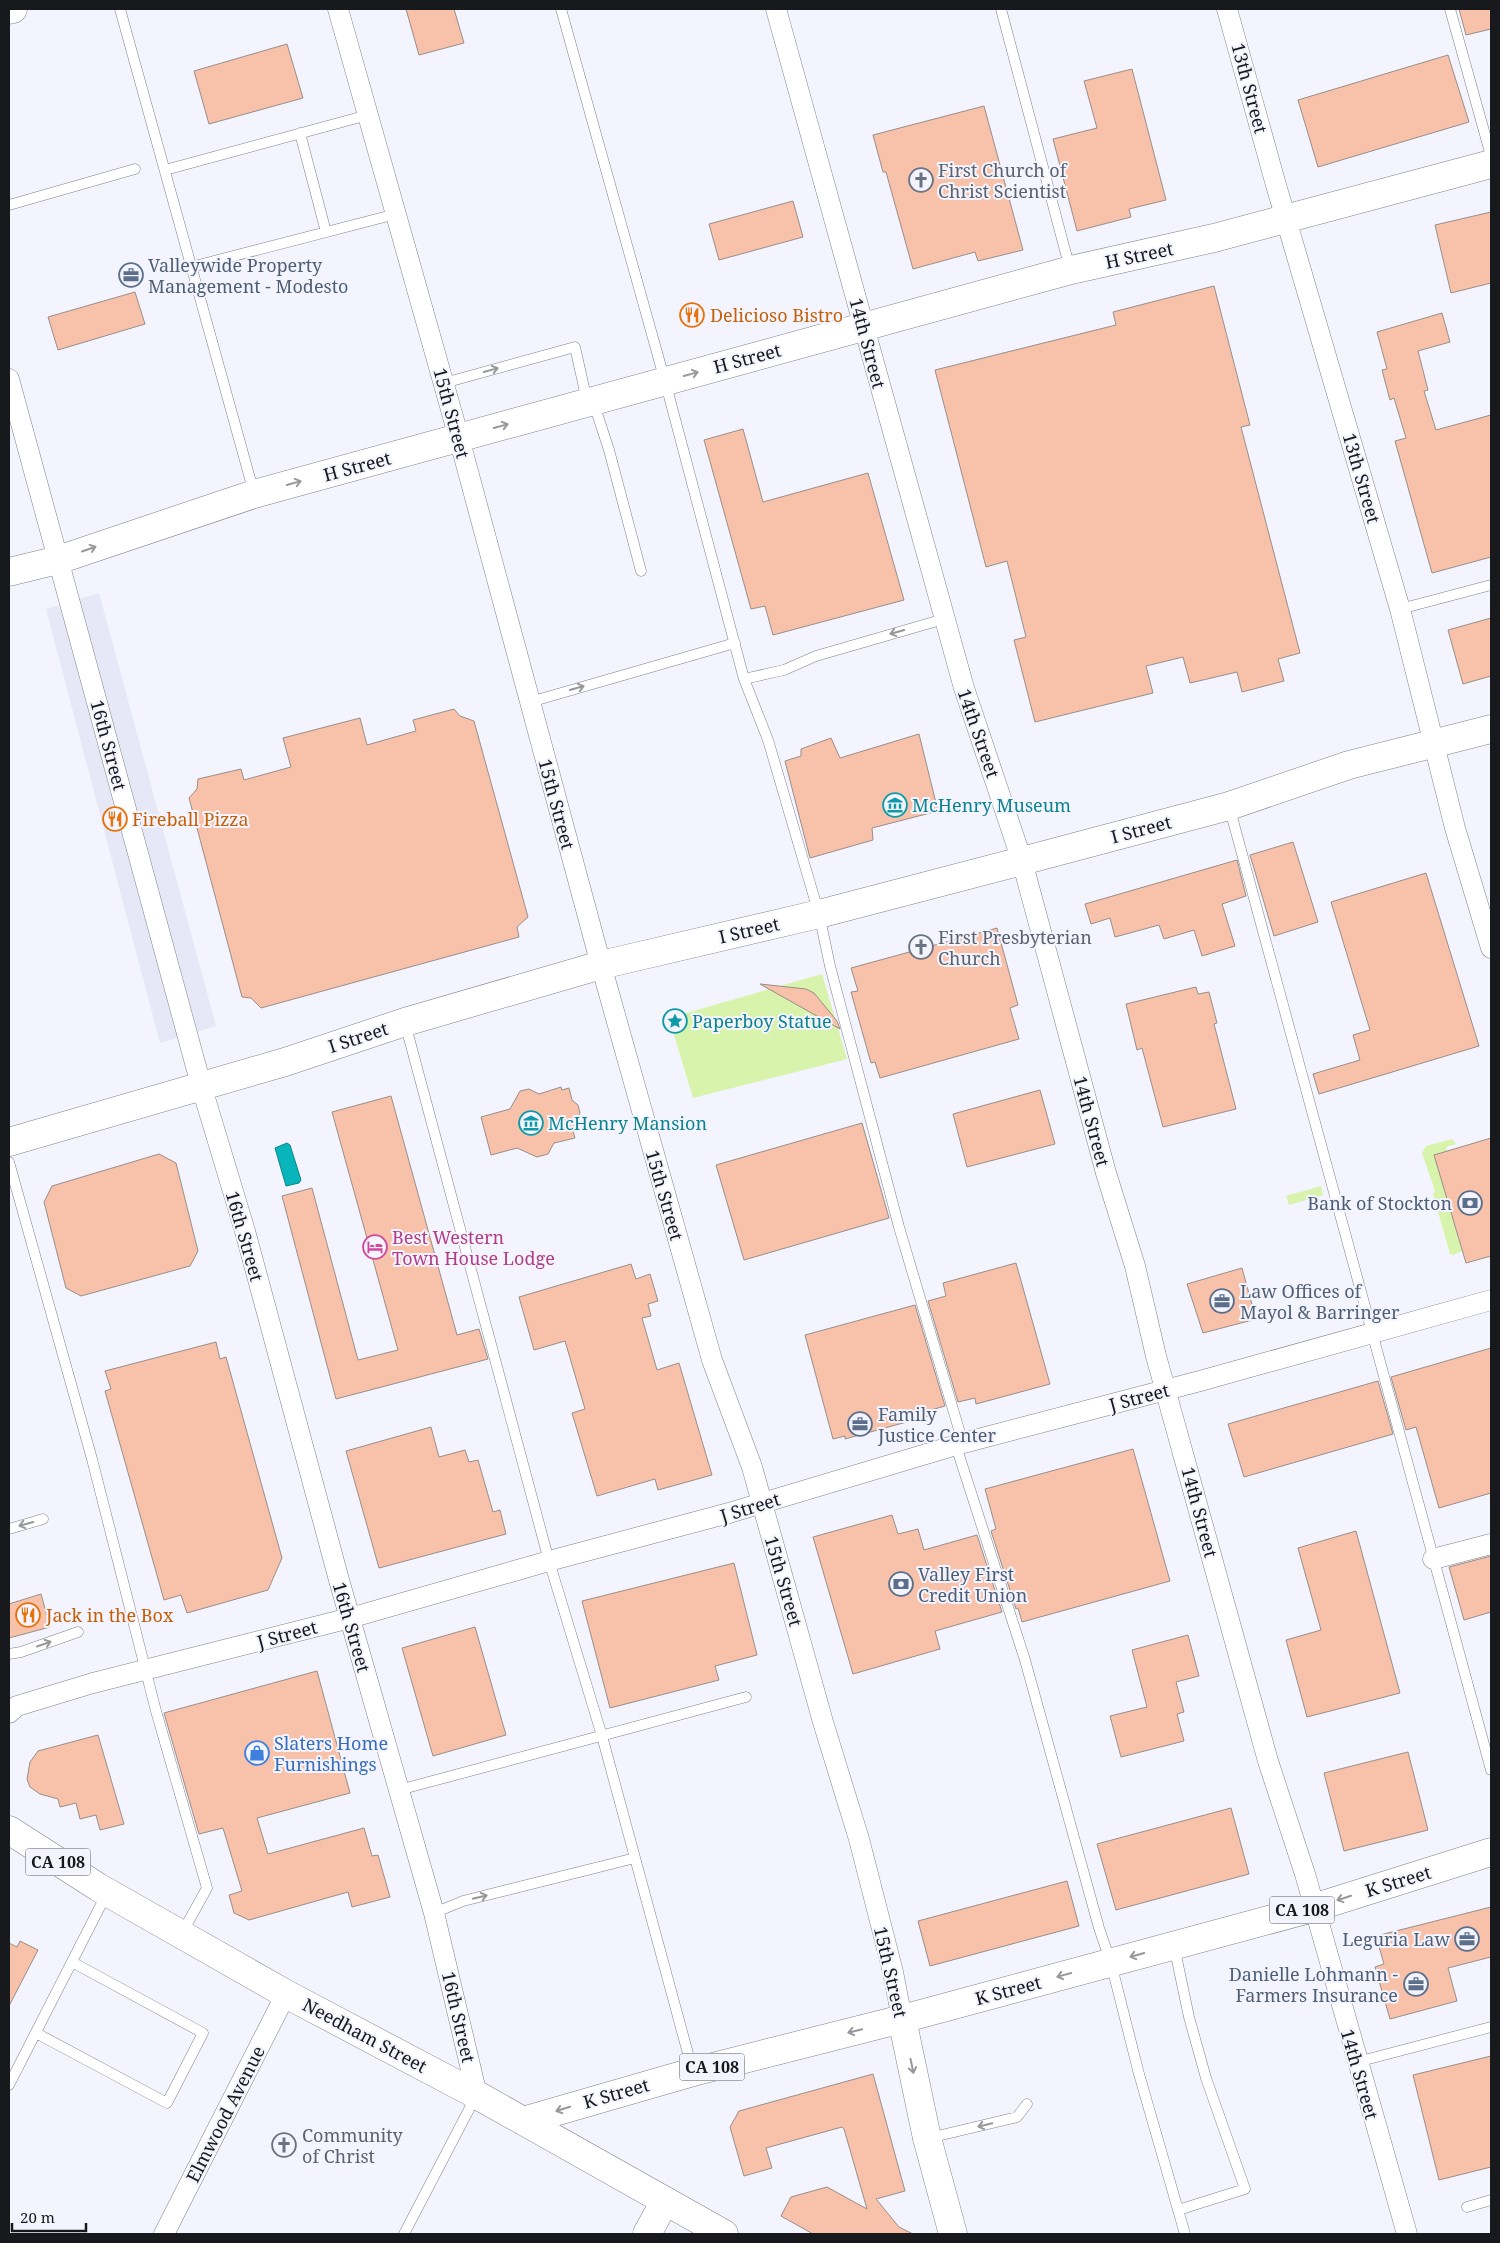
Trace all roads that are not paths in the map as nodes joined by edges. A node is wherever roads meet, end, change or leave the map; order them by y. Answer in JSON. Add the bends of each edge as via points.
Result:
{"nodes":[{"id":1,"x":13,"y":9,"type":"edge"},
{"id":2,"x":120,"y":9,"type":"edge"},
{"id":3,"x":338,"y":9,"type":"edge"},
{"id":4,"x":561,"y":9,"type":"edge"},
{"id":5,"x":776,"y":9,"type":"edge"},
{"id":6,"x":1001,"y":9,"type":"edge"},
{"id":7,"x":1228,"y":9,"type":"edge"},
{"id":8,"x":1450,"y":9,"type":"edge"},
{"id":9,"x":9,"y":10,"type":"edge"},
{"id":10,"x":368,"y":115,"type":"junction"},
{"id":11,"x":300,"y":133,"type":"junction"},
{"id":12,"x":1491,"y":156,"type":"edge"},
{"id":13,"x":1491,"y":164,"type":"edge"},
{"id":14,"x":135,"y":169,"type":"dead end"},
{"id":15,"x":165,"y":170,"type":"junction"},
{"id":16,"x":9,"y":205,"type":"edge"},
{"id":17,"x":396,"y":214,"type":"junction"},
{"id":18,"x":1286,"y":218,"type":"junction"},
{"id":19,"x":326,"y":232,"type":"junction"},
{"id":20,"x":191,"y":267,"type":"junction"},
{"id":21,"x":1071,"y":270,"type":"junction"},
{"id":22,"x":864,"y":326,"type":"junction"},
{"id":23,"x":9,"y":379,"type":"edge"},
{"id":24,"x":665,"y":381,"type":"junction"},
{"id":25,"x":444,"y":383,"type":"junction"},
{"id":26,"x":590,"y":402,"type":"junction"},
{"id":27,"x":459,"y":438,"type":"junction"},
{"id":28,"x":254,"y":494,"type":"junction"},
{"id":29,"x":58,"y":560,"type":"junction"},
{"id":30,"x":641,"y":571,"type":"dead end"},
{"id":31,"x":9,"y":572,"type":"edge"},
{"id":32,"x":1491,"y":585,"type":"edge"},
{"id":33,"x":1400,"y":609,"type":"junction"},
{"id":34,"x":944,"y":619,"type":"junction"},
{"id":35,"x":735,"y":643,"type":"junction"},
{"id":36,"x":744,"y":679,"type":"junction"},
{"id":37,"x":530,"y":702,"type":"junction"},
{"id":38,"x":1491,"y":729,"type":"edge"},
{"id":39,"x":1436,"y":744,"type":"junction"},
{"id":40,"x":1229,"y":806,"type":"junction"},
{"id":41,"x":1022,"y":861,"type":"junction"},
{"id":42,"x":819,"y":914,"type":"junction"},
{"id":43,"x":1491,"y":948,"type":"edge"},
{"id":44,"x":601,"y":965,"type":"junction"},
{"id":45,"x":405,"y":1022,"type":"junction"},
{"id":46,"x":202,"y":1085,"type":"junction"},
{"id":47,"x":9,"y":1142,"type":"edge"},
{"id":48,"x":9,"y":1162,"type":"edge"},
{"id":49,"x":1491,"y":1300,"type":"edge"},
{"id":50,"x":1371,"y":1333,"type":"junction"},
{"id":51,"x":1165,"y":1390,"type":"junction"},
{"id":52,"x":959,"y":1444,"type":"junction"},
{"id":53,"x":762,"y":1503,"type":"junction"},
{"id":54,"x":44,"y":1519,"type":"dead end"},
{"id":55,"x":9,"y":1529,"type":"edge"},
{"id":56,"x":1491,"y":1544,"type":"edge"},
{"id":57,"x":1434,"y":1559,"type":"junction"},
{"id":58,"x":549,"y":1561,"type":"junction"},
{"id":59,"x":350,"y":1618,"type":"junction"},
{"id":60,"x":78,"y":1632,"type":"dead end"},
{"id":61,"x":9,"y":1654,"type":"edge"},
{"id":62,"x":147,"y":1670,"type":"junction"},
{"id":63,"x":746,"y":1697,"type":"dead end"},
{"id":64,"x":9,"y":1713,"type":"edge"},
{"id":65,"x":602,"y":1736,"type":"junction"},
{"id":66,"x":1491,"y":1770,"type":"edge"},
{"id":67,"x":398,"y":1790,"type":"junction"},
{"id":68,"x":9,"y":1830,"type":"edge"},
{"id":69,"x":1491,"y":1852,"type":"edge"},
{"id":70,"x":635,"y":1858,"type":"junction"},
{"id":71,"x":107,"y":1892,"type":"junction"},
{"id":72,"x":1313,"y":1908,"type":"junction"},
{"id":73,"x":434,"y":1913,"type":"junction"},
{"id":74,"x":181,"y":1934,"type":"junction"},
{"id":75,"x":1173,"y":1945,"type":"junction"},
{"id":76,"x":72,"y":1962,"type":"junction"},
{"id":77,"x":1111,"y":1963,"type":"junction"},
{"id":78,"x":286,"y":1994,"type":"junction"},
{"id":79,"x":902,"y":2019,"type":"junction"},
{"id":80,"x":1491,"y":2028,"type":"edge"},
{"id":81,"x":36,"y":2033,"type":"junction"},
{"id":82,"x":1357,"y":2062,"type":"junction"},
{"id":83,"x":693,"y":2072,"type":"junction"},
{"id":84,"x":9,"y":2085,"type":"edge"},
{"id":85,"x":477,"y":2095,"type":"junction"},
{"id":86,"x":1027,"y":2104,"type":"dead end"},
{"id":87,"x":523,"y":2121,"type":"junction"},
{"id":88,"x":927,"y":2138,"type":"junction"},
{"id":89,"x":1491,"y":2200,"type":"edge"},
{"id":90,"x":665,"y":2201,"type":"junction"},
{"id":91,"x":1467,"y":2207,"type":"dead end"},
{"id":92,"x":1178,"y":2210,"type":"junction"},
{"id":93,"x":952,"y":2233,"type":"edge"},
{"id":94,"x":164,"y":2234,"type":"edge"},
{"id":95,"x":404,"y":2234,"type":"edge"},
{"id":96,"x":647,"y":2234,"type":"edge"},
{"id":97,"x":724,"y":2234,"type":"edge"},
{"id":98,"x":1185,"y":2234,"type":"edge"},
{"id":99,"x":1406,"y":2234,"type":"edge"}],
"edges":[{"from":1,"to":9,"type":"main road"},
{"from":2,"to":15,"type":"lane"},
{"from":3,"to":10,"type":"street","name":"15th Street"},
{"from":4,"to":24,"type":"lane"},
{"from":5,"to":22,"type":"street","name":"14th Street"},
{"from":6,"to":21,"type":"lane"},
{"from":7,"to":18,"type":"street","name":"13th Street"},
{"from":8,"to":12,"type":"lane"},
{"from":10,"to":11,"type":"lane"},
{"from":10,"to":17,"type":"street","name":"15th Street"},
{"from":11,"to":15,"type":"lane"},
{"from":11,"to":19,"type":"lane"},
{"from":13,"to":18,"type":"main road","name":"H Street"},
{"from":14,"to":16,"type":"lane"},
{"from":15,"to":20,"type":"lane"},
{"from":17,"to":19,"type":"lane"},
{"from":17,"to":25,"type":"street","name":"15th Street"},
{"from":18,"to":21,"type":"main road","name":"H Street","via":[[1214,238]]},
{"from":18,"to":33,"type":"street","name":"13th Street"},
{"from":19,"to":20,"type":"lane"},
{"from":20,"to":28,"type":"lane"},
{"from":21,"to":22,"type":"main road","name":"H Street"},
{"from":24,"to":22,"type":"main road","name":"H Street","one_way":true},
{"from":22,"to":34,"type":"street","name":"14th Street"},
{"from":23,"to":29,"type":"street","name":"16th Street"},
{"from":24,"to":26,"type":"main road","name":"H Street"},
{"from":24,"to":35,"type":"lane"},
{"from":25,"to":26,"type":"lane","one_way":true,"via":[[575,347]]},
{"from":25,"to":27,"type":"street","name":"15th Street"},
{"from":27,"to":26,"type":"main road","name":"H Street","one_way":true},
{"from":26,"to":30,"type":"lane","via":[[609,450]]},
{"from":28,"to":27,"type":"main road","name":"H Street","one_way":true},
{"from":27,"to":37,"type":"street","name":"15th Street"},
{"from":29,"to":28,"type":"main road","name":"H Street","one_way":true},
{"from":29,"to":31,"type":"main road","name":"H Street"},
{"from":29,"to":46,"type":"street","name":"16th Street"},
{"from":32,"to":33,"type":"lane"},
{"from":33,"to":39,"type":"street","name":"13th Street"},
{"from":34,"to":36,"type":"lane","one_way":true,"via":[[816,656],[784,670]]},
{"from":34,"to":41,"type":"street","name":"14th Street"},
{"from":35,"to":36,"type":"lane"},
{"from":37,"to":35,"type":"lane","one_way":true},
{"from":36,"to":42,"type":"lane","via":[[768,740]]},
{"from":37,"to":44,"type":"street","name":"15th Street"},
{"from":38,"to":39,"type":"main road","name":"I Street"},
{"from":39,"to":40,"type":"main road","name":"I Street","via":[[1349,765]]},
{"from":39,"to":43,"type":"street","name":"13th Street","via":[[1455,828]]},
{"from":40,"to":41,"type":"main road","name":"I Street"},
{"from":40,"to":50,"type":"lane"},
{"from":41,"to":42,"type":"main road","name":"I Street"},
{"from":41,"to":51,"type":"street","name":"14th Street","via":[[1106,1173],[1135,1266]]},
{"from":42,"to":44,"type":"main road","name":"I Street"},
{"from":42,"to":52,"type":"lane","via":[[830,966]]},
{"from":44,"to":45,"type":"main road","name":"I Street"},
{"from":44,"to":53,"type":"street","name":"15th Street","via":[[712,1360]]},
{"from":45,"to":46,"type":"main road","name":"I Street","via":[[285,1062]]},
{"from":45,"to":58,"type":"lane"},
{"from":46,"to":47,"type":"main road","name":"I Street"},
{"from":46,"to":59,"type":"street","name":"16th Street"},
{"from":48,"to":62,"type":"lane"},
{"from":49,"to":50,"type":"street","name":"J Street"},
{"from":50,"to":51,"type":"street","name":"J Street"},
{"from":50,"to":57,"type":"lane"},
{"from":51,"to":52,"type":"street","name":"J Street"},
{"from":51,"to":72,"type":"street","name":"14th Street","via":[[1268,1761]]},
{"from":52,"to":53,"type":"street","name":"J Street"},
{"from":52,"to":77,"type":"lane","via":[[1025,1660]]},
{"from":53,"to":58,"type":"street","name":"J Street"},
{"from":53,"to":79,"type":"street","name":"15th Street","via":[[859,1839]]},
{"from":54,"to":55,"type":"lane","one_way":true},
{"from":56,"to":57,"type":"street"},
{"from":57,"to":66,"type":"lane"},
{"from":58,"to":59,"type":"street","name":"J Street"},
{"from":58,"to":65,"type":"lane"},
{"from":59,"to":62,"type":"street","name":"J Street"},
{"from":59,"to":67,"type":"street","name":"16th Street"},
{"from":61,"to":60,"type":"lane","one_way":true},
{"from":62,"to":64,"type":"street","name":"J Street","via":[[17,1706]]},
{"from":62,"to":74,"type":"lane","via":[[207,1888]]},
{"from":63,"to":65,"type":"lane"},
{"from":65,"to":67,"type":"lane"},
{"from":65,"to":70,"type":"lane"},
{"from":67,"to":73,"type":"street","name":"16th Street"},
{"from":68,"to":71,"type":"main road","name":"Needham Street","number":"CA 108"},
{"from":69,"to":72,"type":"main road","name":"K Street","number":"CA 108","one_way":true},
{"from":73,"to":70,"type":"lane","one_way":true,"via":[[463,1902]]},
{"from":70,"to":83,"type":"lane"},
{"from":71,"to":74,"type":"main road","name":"Needham Street","number":"CA 108"},
{"from":71,"to":76,"type":"lane"},
{"from":72,"to":75,"type":"main road","name":"K Street","number":"CA 108"},
{"from":72,"to":82,"type":"street","name":"14th Street"},
{"from":73,"to":85,"type":"street","name":"16th Street"},
{"from":74,"to":78,"type":"main road","name":"Needham Street","number":"CA 108"},
{"from":75,"to":77,"type":"main road","name":"K Street","number":"CA 108","one_way":true},
{"from":75,"to":92,"type":"lane","via":[[1206,2078],[1245,2189]]},
{"from":76,"to":81,"type":"lane"},
{"from":76,"to":81,"type":"lane","via":[[203,2033],[167,2103]]},
{"from":77,"to":79,"type":"main road","name":"K Street","number":"CA 108","one_way":true},
{"from":77,"to":92,"type":"lane"},
{"from":78,"to":85,"type":"main road","name":"Needham Street","number":"CA 108"},
{"from":78,"to":94,"type":"street","name":"Elmwood Avenue"},
{"from":79,"to":83,"type":"main road","name":"K Street","number":"CA 108","one_way":true},
{"from":79,"to":88,"type":"main road","name":"15th Street","one_way":true},
{"from":80,"to":82,"type":"lane"},
{"from":81,"to":84,"type":"lane"},
{"from":82,"to":99,"type":"street","name":"14th Street"},
{"from":83,"to":87,"type":"main road","name":"K Street","number":"CA 108","one_way":true},
{"from":85,"to":87,"type":"main road","name":"Needham Street","number":"CA 108"},
{"from":85,"to":95,"type":"lane"},
{"from":86,"to":88,"type":"lane","one_way":true,"via":[[1017,2117]]},
{"from":87,"to":90,"type":"main road","name":"Needham Street","number":"CA 108"},
{"from":88,"to":93,"type":"main road","name":"15th Street"},
{"from":89,"to":91,"type":"lane"},
{"from":90,"to":96,"type":"main road"},
{"from":90,"to":97,"type":"main road","name":"Needham Street","number":"CA 108"},
{"from":92,"to":98,"type":"lane"}]}
